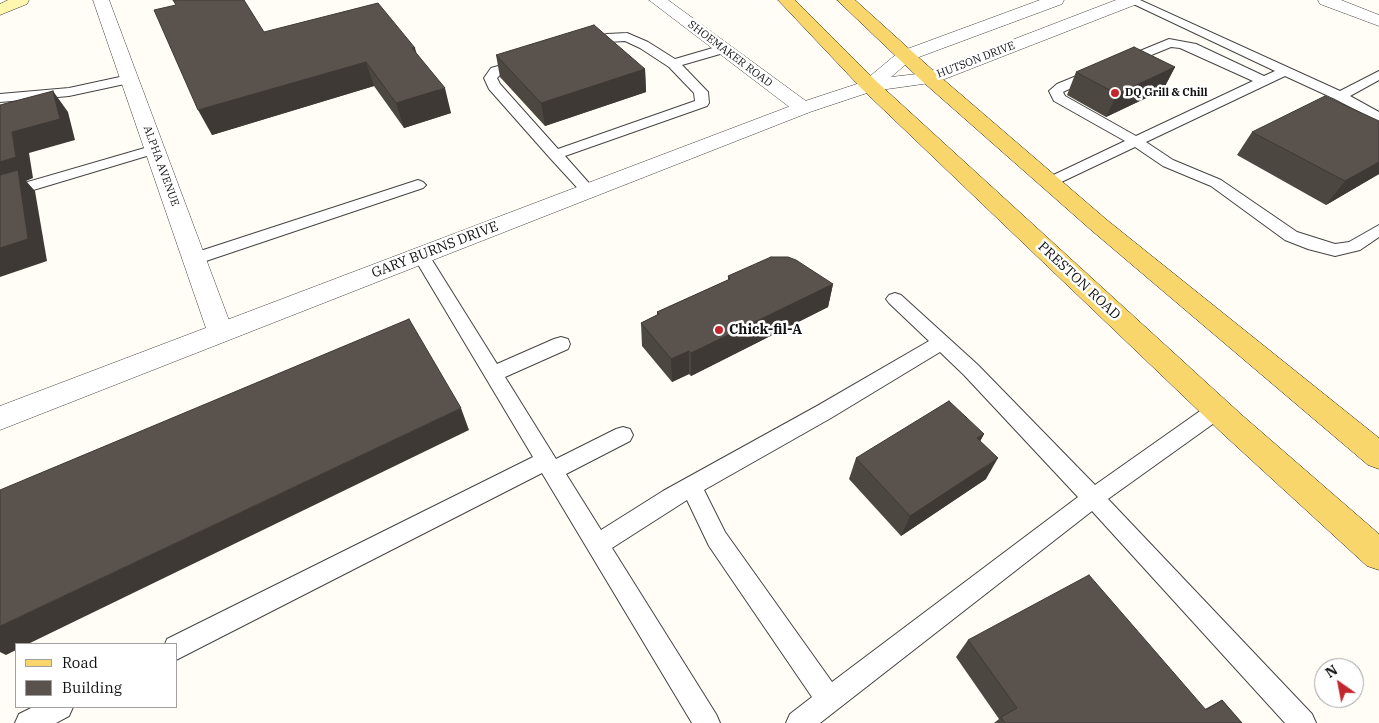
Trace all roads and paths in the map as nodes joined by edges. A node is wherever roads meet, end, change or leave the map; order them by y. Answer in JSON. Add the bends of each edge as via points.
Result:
{"nodes":[{"id":1,"x":21,"y":0,"type":"edge"},
{"id":2,"x":101,"y":0,"type":"edge"},
{"id":3,"x":658,"y":0,"type":"edge"},
{"id":4,"x":786,"y":0,"type":"edge"},
{"id":5,"x":846,"y":0,"type":"edge"},
{"id":6,"x":1056,"y":0,"type":"edge"},
{"id":7,"x":1131,"y":0,"type":"edge"},
{"id":8,"x":1326,"y":0,"type":"edge"},
{"id":9,"x":0,"y":10,"type":"edge"},
{"id":10,"x":1379,"y":21,"type":"edge"},
{"id":11,"x":570,"y":49,"type":"edge"},
{"id":12,"x":723,"y":49,"type":"junction"},
{"id":13,"x":905,"y":56,"type":"junction"},
{"id":14,"x":533,"y":60,"type":"edge"},
{"id":15,"x":673,"y":64,"type":"junction"},
{"id":16,"x":1285,"y":71,"type":"junction"},
{"id":17,"x":1379,"y":75,"type":"edge"},
{"id":18,"x":930,"y":78,"type":"junction"},
{"id":19,"x":130,"y":79,"type":"junction"},
{"id":20,"x":1264,"y":81,"type":"junction"},
{"id":21,"x":870,"y":86,"type":"junction"},
{"id":22,"x":1340,"y":96,"type":"junction"},
{"id":23,"x":0,"y":98,"type":"edge"},
{"id":24,"x":802,"y":108,"type":"junction"},
{"id":25,"x":1379,"y":118,"type":"edge"},
{"id":26,"x":1136,"y":142,"type":"junction"},
{"id":27,"x":155,"y":149,"type":"junction"},
{"id":28,"x":555,"y":155,"type":"junction"},
{"id":29,"x":1050,"y":182,"type":"junction"},
{"id":30,"x":418,"y":184,"type":"dead end"},
{"id":31,"x":588,"y":191,"type":"junction"},
{"id":32,"x":0,"y":195,"type":"edge"},
{"id":33,"x":1379,"y":230,"type":"edge"},
{"id":34,"x":421,"y":256,"type":"junction"},
{"id":35,"x":194,"y":260,"type":"junction"},
{"id":36,"x":895,"y":299,"type":"dead end"},
{"id":37,"x":220,"y":331,"type":"junction"},
{"id":38,"x":942,"y":342,"type":"junction"},
{"id":39,"x":561,"y":344,"type":"dead end"},
{"id":40,"x":492,"y":374,"type":"junction"},
{"id":41,"x":1217,"y":410,"type":"junction"},
{"id":42,"x":0,"y":418,"type":"edge"},
{"id":43,"x":623,"y":435,"type":"dead end"},
{"id":44,"x":1379,"y":456,"type":"edge"},
{"id":45,"x":549,"y":466,"type":"junction"},
{"id":46,"x":691,"y":487,"type":"junction"},
{"id":47,"x":1094,"y":498,"type":"junction"},
{"id":48,"x":597,"y":545,"type":"junction"},
{"id":49,"x":1379,"y":555,"type":"edge"},
{"id":50,"x":178,"y":647,"type":"edge"},
{"id":51,"x":829,"y":700,"type":"junction"},
{"id":52,"x":58,"y":708,"type":"edge"},
{"id":53,"x":28,"y":723,"type":"edge"},
{"id":54,"x":707,"y":723,"type":"edge"},
{"id":55,"x":799,"y":723,"type":"edge"},
{"id":56,"x":1303,"y":723,"type":"edge"}],
"edges":[{"from":1,"to":9,"type":"main road"},
{"from":2,"to":19,"type":"street","name":"ALPHA AVENUE"},
{"from":3,"to":12,"type":"street","name":"SHOEMAKER ROAD"},
{"from":4,"to":21,"type":"main road","name":"PRESTON ROAD"},
{"from":5,"to":13,"type":"main road"},
{"from":6,"to":13,"type":"street"},
{"from":7,"to":16,"type":"lane"},
{"from":7,"to":18,"type":"street","name":"HUTSON DRIVE"},
{"from":8,"to":10,"type":"street"},
{"from":11,"to":15,"type":"lane","via":[[627,36]]},
{"from":12,"to":15,"type":"lane"},
{"from":12,"to":24,"type":"street","name":"SHOEMAKER ROAD"},
{"from":13,"to":18,"type":"main road"},
{"from":13,"to":21,"type":"street"},
{"from":14,"to":28,"type":"lane","via":[[496,71],[490,78]]},
{"from":15,"to":28,"type":"lane","via":[[701,92],[702,103]]},
{"from":16,"to":20,"type":"lane"},
{"from":16,"to":22,"type":"lane"},
{"from":17,"to":22,"type":"lane"},
{"from":18,"to":21,"type":"street","name":"HUTSON DRIVE"},
{"from":18,"to":29,"type":"main road"},
{"from":19,"to":23,"type":"lane","via":[[69,92]]},
{"from":19,"to":27,"type":"street","name":"ALPHA AVENUE"},
{"from":20,"to":26,"type":"lane"},
{"from":20,"to":26,"type":"lane","via":[[1192,47],[1169,43],[1056,91],[1059,98]]},
{"from":21,"to":24,"type":"street","name":"GARY BURNS DRIVE"},
{"from":21,"to":41,"type":"main road","name":"PRESTON ROAD"},
{"from":22,"to":25,"type":"lane"},
{"from":24,"to":31,"type":"street","name":"GARY BURNS DRIVE"},
{"from":26,"to":29,"type":"lane"},
{"from":26,"to":33,"type":"lane","via":[[1168,163],[1216,183],[1291,236],[1314,246],[1335,250],[1354,246]]},
{"from":27,"to":32,"type":"lane"},
{"from":27,"to":35,"type":"street","name":"ALPHA AVENUE"},
{"from":28,"to":31,"type":"lane"},
{"from":29,"to":44,"type":"main road"},
{"from":30,"to":35,"type":"lane"},
{"from":31,"to":34,"type":"street","name":"GARY BURNS DRIVE"},
{"from":34,"to":37,"type":"street","name":"GARY BURNS DRIVE"},
{"from":34,"to":40,"type":"lane"},
{"from":35,"to":37,"type":"street","name":"ALPHA AVENUE"},
{"from":36,"to":38,"type":"lane"},
{"from":37,"to":42,"type":"street","name":"GARY BURNS DRIVE"},
{"from":38,"to":46,"type":"lane"},
{"from":38,"to":47,"type":"lane"},
{"from":39,"to":40,"type":"lane"},
{"from":40,"to":45,"type":"lane"},
{"from":41,"to":47,"type":"lane"},
{"from":41,"to":49,"type":"main road","name":"PRESTON ROAD"},
{"from":43,"to":45,"type":"lane"},
{"from":45,"to":48,"type":"lane"},
{"from":45,"to":50,"type":"lane"},
{"from":46,"to":48,"type":"lane"},
{"from":46,"to":51,"type":"lane","via":[[726,553]]},
{"from":47,"to":51,"type":"lane"},
{"from":47,"to":56,"type":"lane"},
{"from":48,"to":54,"type":"lane"},
{"from":51,"to":55,"type":"lane"},
{"from":52,"to":53,"type":"lane"}]}
